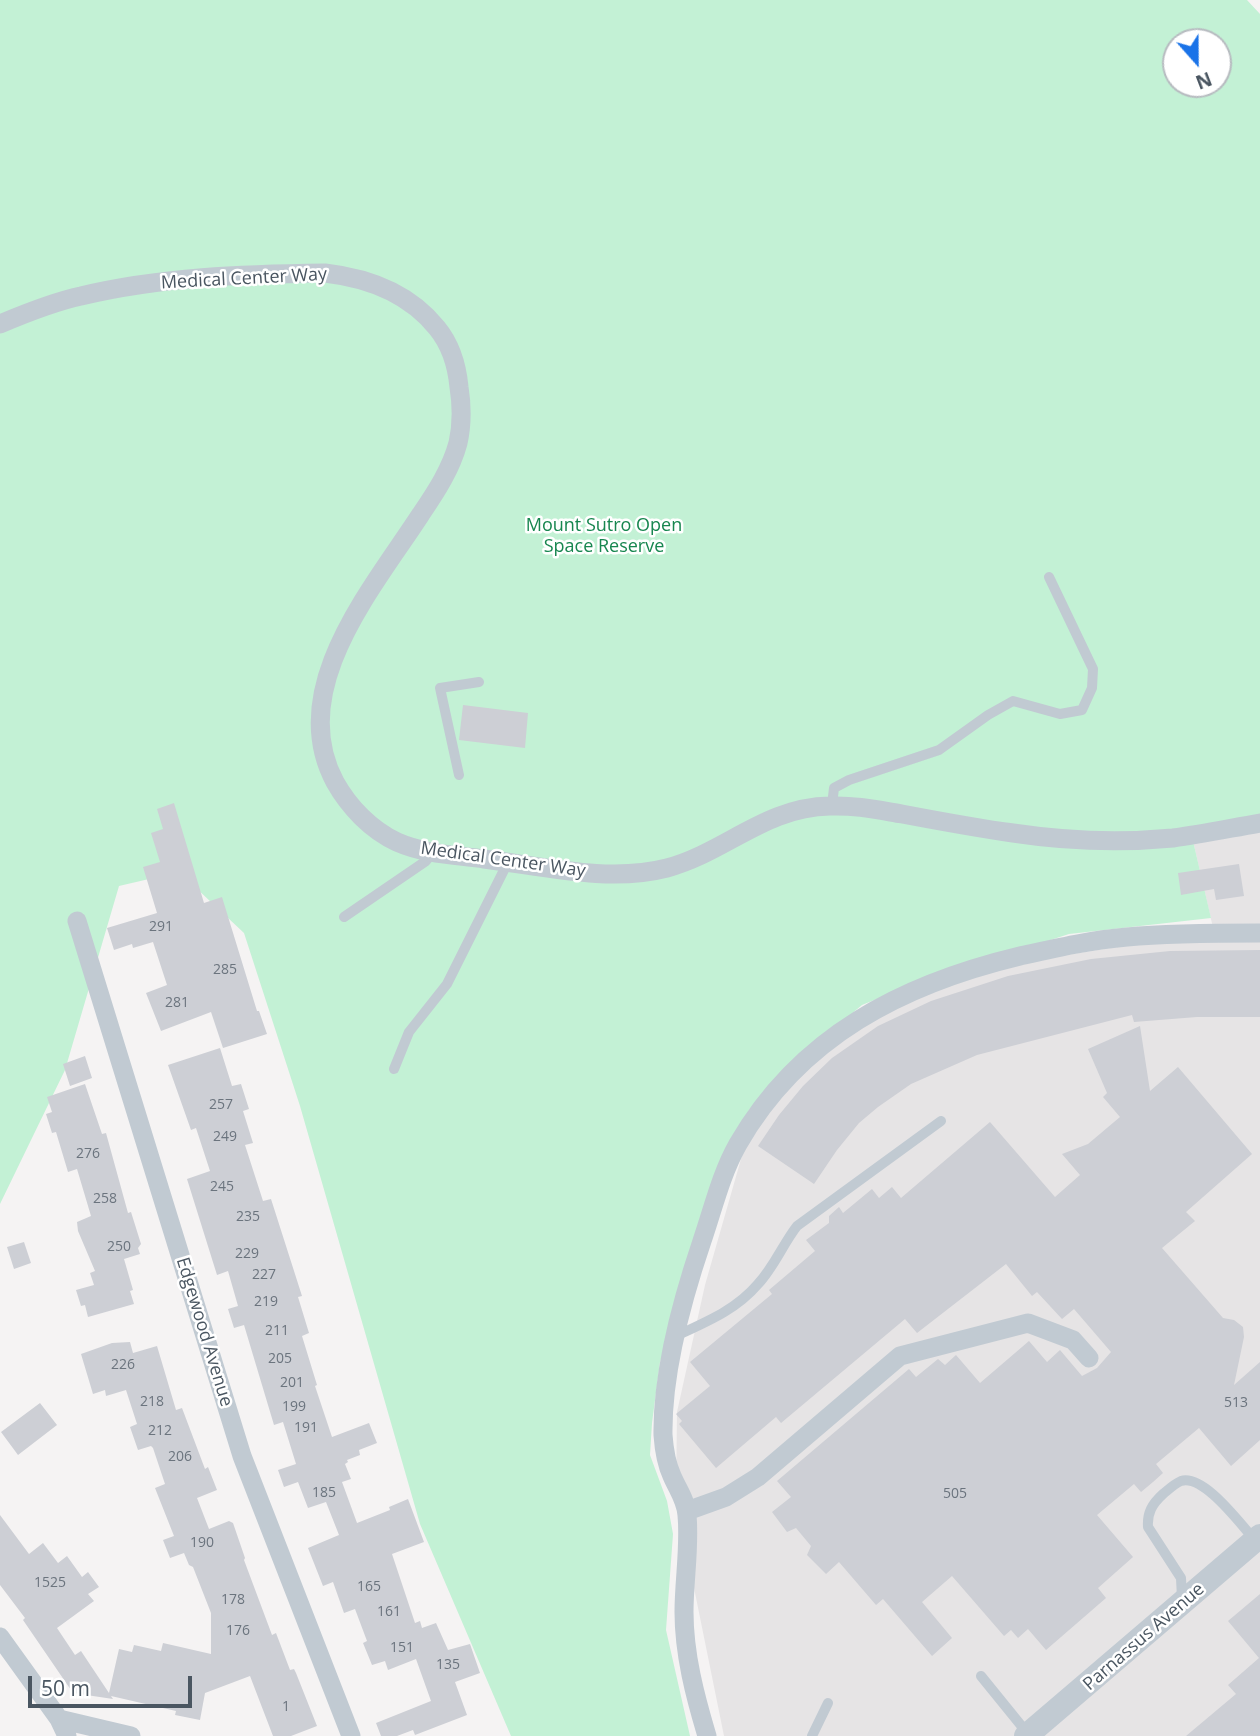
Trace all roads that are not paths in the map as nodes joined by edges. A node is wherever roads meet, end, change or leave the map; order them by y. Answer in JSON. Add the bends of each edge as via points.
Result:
{"nodes":[{"id":1,"x":0,"y":324,"type":"edge"},
{"id":2,"x":1049,"y":577,"type":"dead end"},
{"id":3,"x":479,"y":682,"type":"dead end"},
{"id":4,"x":459,"y":775,"type":"dead end"},
{"id":5,"x":832,"y":806,"type":"junction"},
{"id":6,"x":1260,"y":823,"type":"edge"},
{"id":7,"x":433,"y":852,"type":"junction"},
{"id":8,"x":508,"y":862,"type":"junction"},
{"id":9,"x":344,"y":917,"type":"dead end"},
{"id":10,"x":76,"y":921,"type":"dead end"},
{"id":11,"x":1260,"y":933,"type":"edge"},
{"id":12,"x":394,"y":1069,"type":"dead end"},
{"id":13,"x":941,"y":1121,"type":"dead end"},
{"id":14,"x":676,"y":1336,"type":"junction"},
{"id":15,"x":1089,"y":1358,"type":"dead end"},
{"id":16,"x":687,"y":1511,"type":"junction"},
{"id":17,"x":1257,"y":1539,"type":"edge"},
{"id":18,"x":1182,"y":1604,"type":"junction"},
{"id":19,"x":0,"y":1637,"type":"edge"},
{"id":20,"x":981,"y":1676,"type":"dead end"},
{"id":21,"x":828,"y":1703,"type":"dead end"},
{"id":22,"x":63,"y":1728,"type":"edge"},
{"id":23,"x":1028,"y":1735,"type":"edge"},
{"id":24,"x":131,"y":1736,"type":"edge"},
{"id":25,"x":351,"y":1736,"type":"edge"},
{"id":26,"x":707,"y":1736,"type":"edge"},
{"id":27,"x":812,"y":1736,"type":"edge"}],
"edges":[{"from":1,"to":7,"type":"street","name":"Medical Center Way","via":[[110,290],[175,281],[325,274],[370,282],[426,315],[454,360],[459,440],[443,481],[342,640],[322,695],[319,731],[328,767],[358,813],[398,843]]},
{"from":2,"to":5,"type":"lane","via":[[1093,669],[1092,688],[1082,710],[1060,715],[1013,701],[939,750],[834,788]]},
{"from":3,"to":4,"type":"lane","via":[[440,688]]},
{"from":5,"to":6,"type":"street","name":"Medical Center Way","via":[[870,808],[1013,834],[1089,840],[1155,839]]},
{"from":5,"to":8,"type":"street","name":"Medical Center Way","via":[[776,816],[684,862],[650,871],[607,873]]},
{"from":7,"to":8,"type":"street","name":"Medical Center Way"},
{"from":7,"to":9,"type":"lane"},
{"from":8,"to":12,"type":"lane","via":[[447,984],[409,1032]]},
{"from":10,"to":25,"type":"street","name":"Edgewood Avenue","via":[[242,1456]]},
{"from":11,"to":14,"type":"street","via":[[1126,937],[1041,951],[936,981],[883,1004],[839,1031],[784,1082],[738,1144],[689,1278]]},
{"from":13,"to":14,"type":"lane","via":[[797,1226],[758,1284],[731,1310]]},
{"from":14,"to":16,"type":"street","via":[[664,1443]]},
{"from":15,"to":16,"type":"street","via":[[1073,1340],[1028,1324],[900,1356],[758,1477],[726,1497]]},
{"from":16,"to":26,"type":"street","via":[[685,1637]]},
{"from":17,"to":18,"type":"street","name":"Parnassus Avenue"},
{"from":17,"to":18,"type":"lane","via":[[1197,1482],[1181,1481],[1164,1493],[1150,1508],[1148,1527],[1181,1578]]},
{"from":18,"to":23,"type":"street","name":"Parnassus Avenue"},
{"from":19,"to":22,"type":"street"},
{"from":20,"to":23,"type":"lane"},
{"from":21,"to":27,"type":"lane"},
{"from":22,"to":24,"type":"street"}]}
